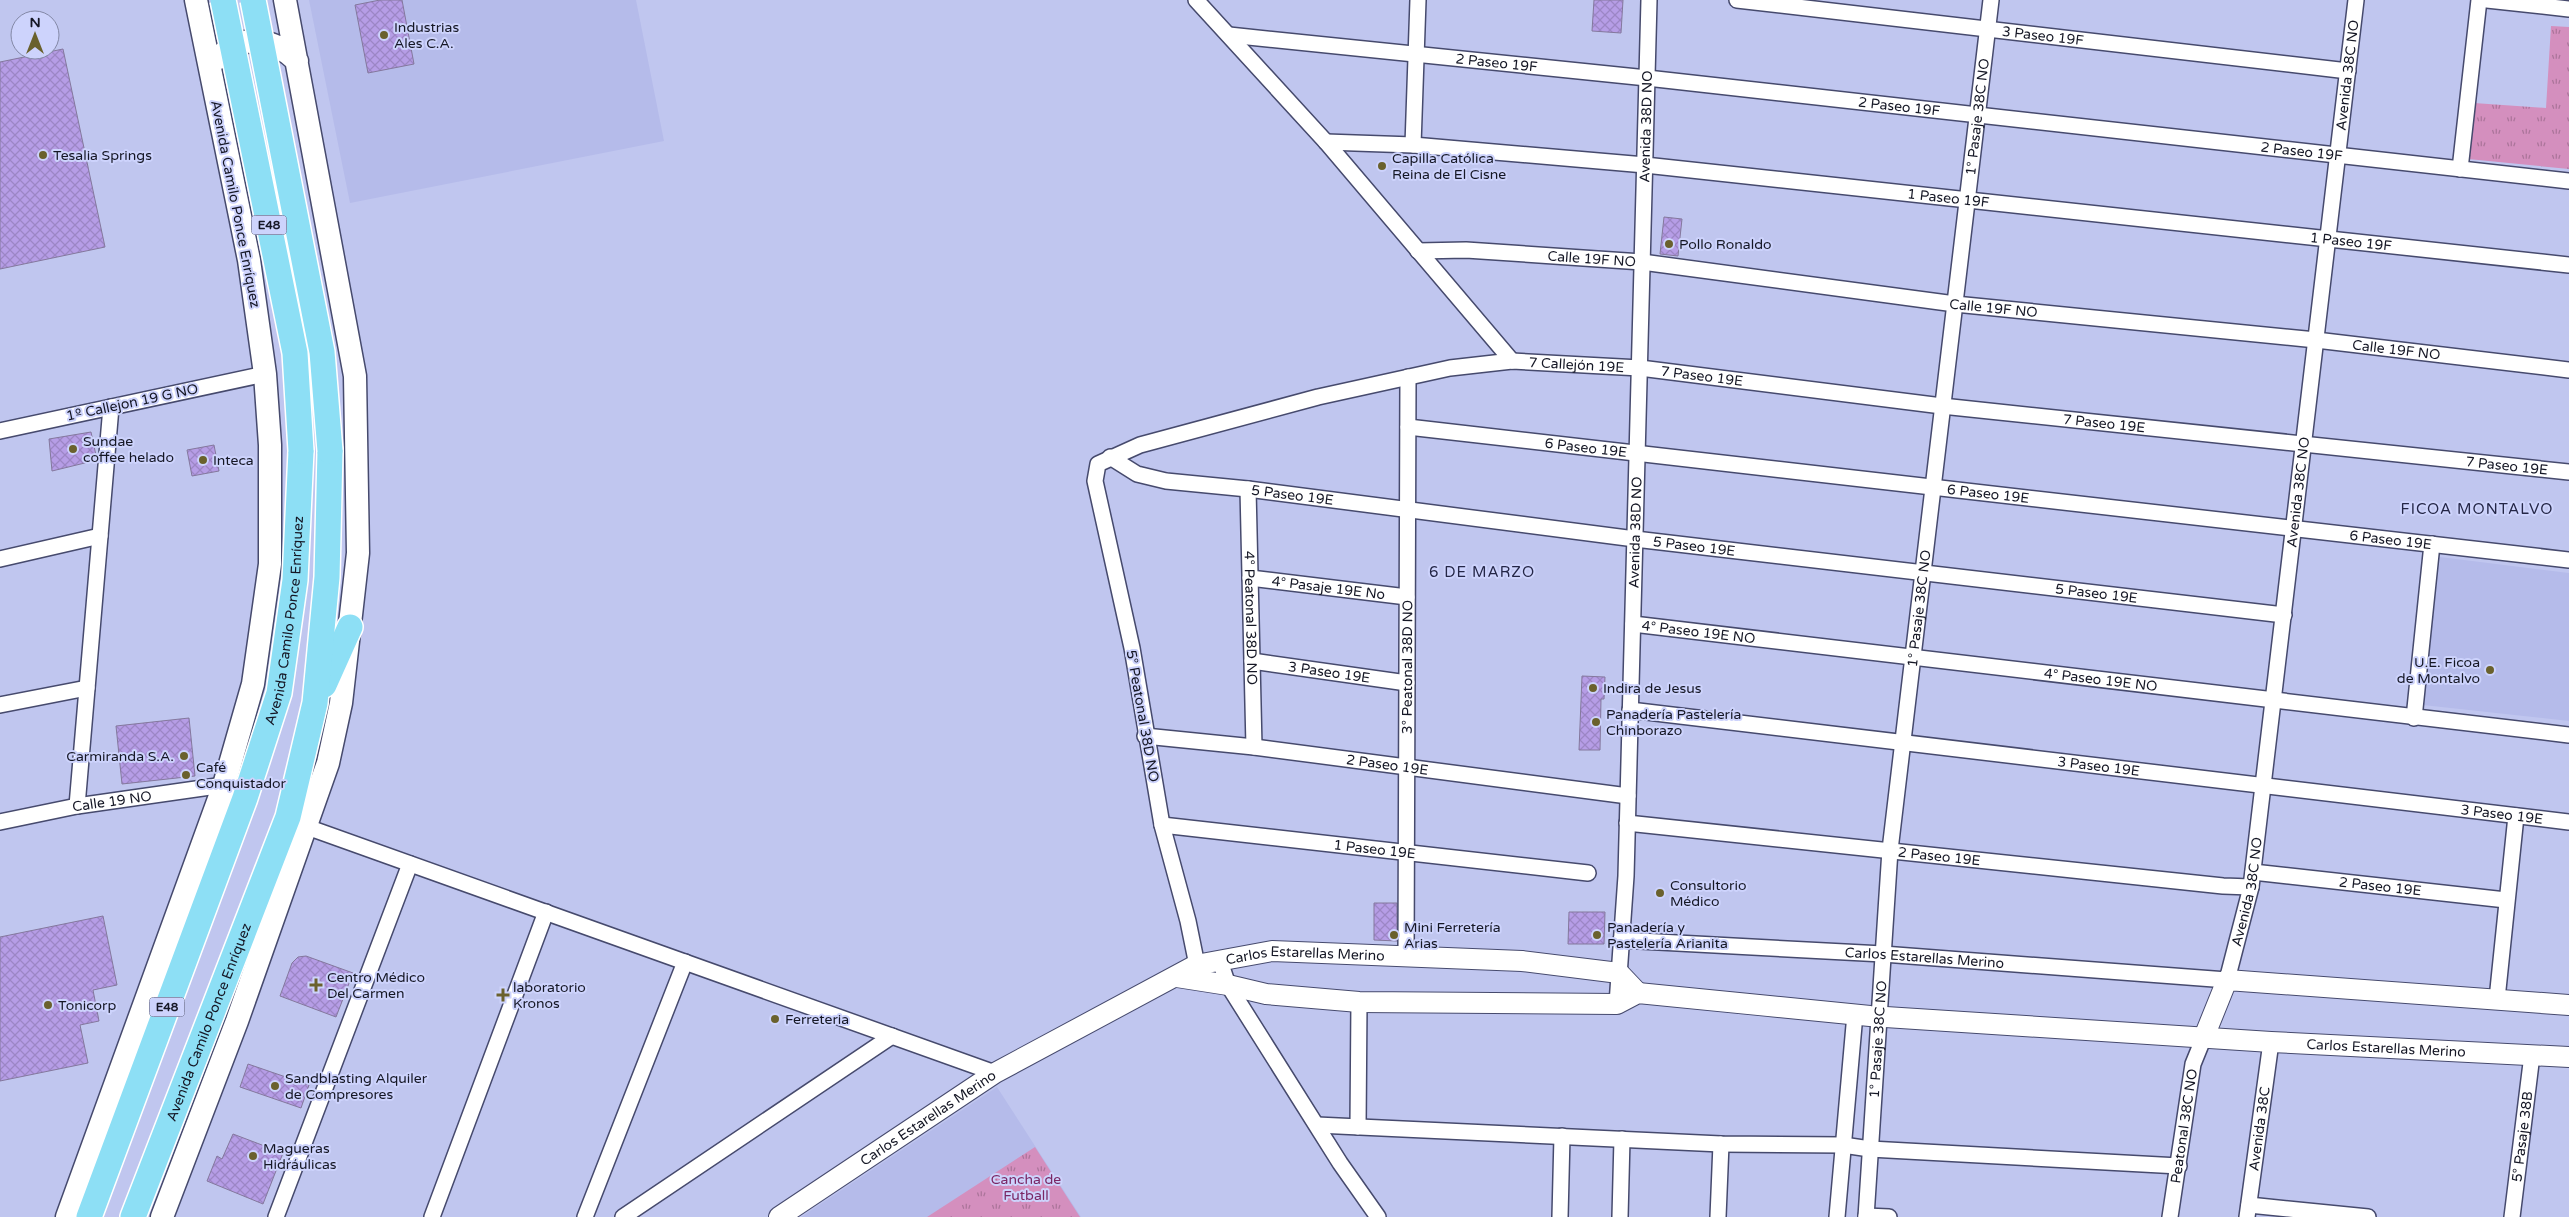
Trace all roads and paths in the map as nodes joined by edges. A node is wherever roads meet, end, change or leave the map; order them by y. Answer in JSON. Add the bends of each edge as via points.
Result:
{"nodes":[{"id":1,"x":196,"y":0,"type":"edge"},
{"id":2,"x":223,"y":0,"type":"edge"},
{"id":3,"x":253,"y":0,"type":"edge"},
{"id":4,"x":285,"y":0,"type":"edge"},
{"id":5,"x":1196,"y":0,"type":"edge"},
{"id":6,"x":1418,"y":0,"type":"edge"},
{"id":7,"x":1650,"y":0,"type":"edge"},
{"id":8,"x":1736,"y":0,"type":"edge"},
{"id":9,"x":1991,"y":0,"type":"edge"},
{"id":10,"x":2356,"y":0,"type":"edge"},
{"id":11,"x":2479,"y":0,"type":"edge"},
{"id":12,"x":2487,"y":0,"type":"edge"},
{"id":13,"x":2569,"y":9,"type":"edge"},
{"id":14,"x":1988,"y":30,"type":"junction"},
{"id":15,"x":1229,"y":35,"type":"junction"},
{"id":16,"x":1415,"y":53,"type":"junction"},
{"id":17,"x":297,"y":61,"type":"junction"},
{"id":18,"x":210,"y":71,"type":"junction"},
{"id":19,"x":2348,"y":71,"type":"junction"},
{"id":20,"x":1648,"y":78,"type":"junction"},
{"id":21,"x":1977,"y":116,"type":"junction"},
{"id":22,"x":1326,"y":142,"type":"junction"},
{"id":23,"x":1413,"y":145,"type":"junction"},
{"id":24,"x":2338,"y":156,"type":"junction"},
{"id":25,"x":1645,"y":165,"type":"junction"},
{"id":26,"x":2460,"y":169,"type":"junction"},
{"id":27,"x":2569,"y":181,"type":"edge"},
{"id":28,"x":1967,"y":200,"type":"junction"},
{"id":29,"x":2328,"y":238,"type":"junction"},
{"id":30,"x":1418,"y":251,"type":"junction"},
{"id":31,"x":1642,"y":262,"type":"junction"},
{"id":32,"x":2569,"y":265,"type":"edge"},
{"id":33,"x":1954,"y":304,"type":"junction"},
{"id":34,"x":2316,"y":340,"type":"junction"},
{"id":35,"x":1512,"y":360,"type":"junction"},
{"id":36,"x":1640,"y":368,"type":"junction"},
{"id":37,"x":2569,"y":370,"type":"edge"},
{"id":38,"x":265,"y":374,"type":"junction"},
{"id":39,"x":1408,"y":377,"type":"junction"},
{"id":40,"x":1942,"y":406,"type":"junction"},
{"id":41,"x":110,"y":407,"type":"junction"},
{"id":42,"x":1408,"y":427,"type":"junction"},
{"id":43,"x":0,"y":431,"type":"edge"},
{"id":44,"x":2304,"y":444,"type":"junction"},
{"id":45,"x":1637,"y":452,"type":"junction"},
{"id":46,"x":1110,"y":457,"type":"junction"},
{"id":47,"x":2569,"y":472,"type":"edge"},
{"id":48,"x":1933,"y":487,"type":"junction"},
{"id":49,"x":1248,"y":489,"type":"junction"},
{"id":50,"x":1407,"y":510,"type":"junction"},
{"id":51,"x":2294,"y":528,"type":"junction"},
{"id":52,"x":100,"y":536,"type":"junction"},
{"id":53,"x":1635,"y":539,"type":"junction"},
{"id":54,"x":2432,"y":544,"type":"junction"},
{"id":55,"x":0,"y":559,"type":"edge"},
{"id":56,"x":2569,"y":560,"type":"edge"},
{"id":57,"x":1923,"y":574,"type":"junction"},
{"id":58,"x":1250,"y":578,"type":"junction"},
{"id":59,"x":1407,"y":597,"type":"junction"},
{"id":60,"x":2284,"y":616,"type":"junction"},
{"id":61,"x":1633,"y":624,"type":"junction"},
{"id":62,"x":350,"y":627,"type":"junction"},
{"id":63,"x":1913,"y":658,"type":"junction"},
{"id":64,"x":1252,"y":661,"type":"junction"},
{"id":65,"x":1407,"y":682,"type":"junction"},
{"id":66,"x":87,"y":688,"type":"junction"},
{"id":67,"x":2274,"y":702,"type":"junction"},
{"id":68,"x":315,"y":703,"type":"junction"},
{"id":69,"x":0,"y":706,"type":"edge"},
{"id":70,"x":1630,"y":710,"type":"junction"},
{"id":71,"x":2414,"y":718,"type":"junction"},
{"id":72,"x":2569,"y":735,"type":"edge"},
{"id":73,"x":1145,"y":736,"type":"junction"},
{"id":74,"x":1903,"y":741,"type":"junction"},
{"id":75,"x":1254,"y":747,"type":"junction"},
{"id":76,"x":1406,"y":769,"type":"junction"},
{"id":77,"x":224,"y":786,"type":"junction"},
{"id":78,"x":2264,"y":786,"type":"junction"},
{"id":79,"x":1628,"y":796,"type":"junction"},
{"id":80,"x":77,"y":806,"type":"junction"},
{"id":81,"x":2516,"y":816,"type":"junction"},
{"id":82,"x":0,"y":822,"type":"edge"},
{"id":83,"x":2569,"y":822,"type":"edge"},
{"id":84,"x":1627,"y":823,"type":"junction"},
{"id":85,"x":1162,"y":825,"type":"junction"},
{"id":86,"x":306,"y":827,"type":"junction"},
{"id":87,"x":1890,"y":850,"type":"junction"},
{"id":88,"x":1406,"y":853,"type":"junction"},
{"id":89,"x":410,"y":864,"type":"junction"},
{"id":90,"x":1588,"y":873,"type":"dead end"},
{"id":91,"x":2252,"y":879,"type":"junction"},
{"id":92,"x":2506,"y":900,"type":"junction"},
{"id":93,"x":546,"y":912,"type":"junction"},
{"id":94,"x":1622,"y":940,"type":"junction"},
{"id":95,"x":1882,"y":954,"type":"junction"},
{"id":96,"x":1406,"y":957,"type":"junction"},
{"id":97,"x":1220,"y":961,"type":"junction"},
{"id":98,"x":685,"y":962,"type":"junction"},
{"id":99,"x":1198,"y":973,"type":"junction"},
{"id":100,"x":1620,"y":973,"type":"junction"},
{"id":101,"x":2227,"y":980,"type":"junction"},
{"id":102,"x":1228,"y":984,"type":"junction"},
{"id":103,"x":1638,"y":993,"type":"junction"},
{"id":104,"x":2498,"y":999,"type":"junction"},
{"id":105,"x":1359,"y":1002,"type":"junction"},
{"id":106,"x":1617,"y":1004,"type":"junction"},
{"id":107,"x":2569,"y":1006,"type":"edge"},
{"id":108,"x":1855,"y":1014,"type":"junction"},
{"id":109,"x":1880,"y":1016,"type":"junction"},
{"id":110,"x":892,"y":1036,"type":"junction"},
{"id":111,"x":2204,"y":1037,"type":"junction"},
{"id":112,"x":2270,"y":1042,"type":"junction"},
{"id":113,"x":2532,"y":1055,"type":"junction"},
{"id":114,"x":2569,"y":1057,"type":"edge"},
{"id":115,"x":995,"y":1073,"type":"junction"},
{"id":116,"x":1317,"y":1125,"type":"junction"},
{"id":117,"x":1358,"y":1127,"type":"junction"},
{"id":118,"x":1562,"y":1136,"type":"junction"},
{"id":119,"x":1622,"y":1139,"type":"junction"},
{"id":120,"x":1721,"y":1144,"type":"junction"},
{"id":121,"x":1843,"y":1145,"type":"junction"},
{"id":122,"x":1870,"y":1149,"type":"junction"},
{"id":123,"x":2179,"y":1166,"type":"junction"},
{"id":124,"x":2248,"y":1211,"type":"edge"},
{"id":125,"x":1866,"y":1216,"type":"edge"},
{"id":126,"x":68,"y":1217,"type":"edge"},
{"id":127,"x":89,"y":1217,"type":"edge"},
{"id":128,"x":133,"y":1217,"type":"edge"},
{"id":129,"x":162,"y":1217,"type":"edge"},
{"id":130,"x":276,"y":1217,"type":"edge"},
{"id":131,"x":432,"y":1217,"type":"edge"},
{"id":132,"x":585,"y":1217,"type":"edge"},
{"id":133,"x":623,"y":1217,"type":"edge"},
{"id":134,"x":779,"y":1217,"type":"edge"},
{"id":135,"x":1378,"y":1217,"type":"edge"},
{"id":136,"x":1560,"y":1217,"type":"edge"},
{"id":137,"x":1620,"y":1217,"type":"edge"},
{"id":138,"x":1718,"y":1217,"type":"edge"},
{"id":139,"x":1837,"y":1217,"type":"edge"},
{"id":140,"x":1889,"y":1217,"type":"edge"},
{"id":141,"x":2170,"y":1217,"type":"edge"},
{"id":142,"x":2368,"y":1217,"type":"edge"},
{"id":143,"x":2512,"y":1217,"type":"edge"}],
"edges":[{"from":1,"to":18,"type":"main road","name":"Avenida Camilo Ponce Enríquez","number":"E48"},
{"from":2,"to":127,"type":"main road","name":"Avenida Camilo Ponce Enríquez","number":"E48","bridge":true,"via":[[295,353],[301,451],[295,580],[278,693],[245,798]]},
{"from":3,"to":68,"type":"main road","name":"Avenida Camilo Ponce Enríquez","number":"E48","bridge":true,"via":[[322,352],[330,451],[327,577]]},
{"from":4,"to":17,"type":"main road","name":"Avenida Camilo Ponce Enríquez"},
{"from":5,"to":15,"type":"street"},
{"from":6,"to":16,"type":"street"},
{"from":7,"to":20,"type":"street","name":"Avenida 38D NO"},
{"from":8,"to":14,"type":"street","name":"3 Paseo 19F"},
{"from":9,"to":14,"type":"street","name":"1° Pasaje 38C NO"},
{"from":10,"to":19,"type":"street","name":"Avenida 38C NO"},
{"from":11,"to":26,"type":"street"},
{"from":12,"to":13,"type":"street"},
{"from":14,"to":19,"type":"street","name":"3 Paseo 19F"},
{"from":14,"to":21,"type":"street","name":"1° Pasaje 38C NO"},
{"from":15,"to":16,"type":"street","name":"2 Paseo 19F"},
{"from":15,"to":22,"type":"street"},
{"from":16,"to":20,"type":"street","name":"2 Paseo 19F"},
{"from":16,"to":23,"type":"street"},
{"from":17,"to":18,"type":"main road","via":[[281,47],[251,41],[231,47]]},
{"from":17,"to":62,"type":"main road","name":"Avenida Camilo Ponce Enríquez","via":[[356,376],[358,553]]},
{"from":18,"to":38,"type":"main road","name":"Avenida Camilo Ponce Enríquez","number":"E48","via":[[249,260]]},
{"from":19,"to":24,"type":"street","name":"Avenida 38C NO"},
{"from":20,"to":21,"type":"street","name":"2 Paseo 19F"},
{"from":20,"to":25,"type":"street","name":"Avenida 38D NO"},
{"from":21,"to":24,"type":"street","name":"2 Paseo 19F"},
{"from":21,"to":28,"type":"street","name":"1° Pasaje 38C NO"},
{"from":22,"to":23,"type":"street","name":"1 Paseo 19F"},
{"from":22,"to":30,"type":"street"},
{"from":23,"to":25,"type":"street","name":"1 Paseo 19F"},
{"from":24,"to":26,"type":"street","name":"2 Paseo 19F"},
{"from":24,"to":29,"type":"street","name":"Avenida 38C NO"},
{"from":25,"to":28,"type":"street","name":"1 Paseo 19F"},
{"from":25,"to":31,"type":"street","name":"Avenida 38D NO"},
{"from":26,"to":27,"type":"street","name":"2 Paseo 19F"},
{"from":28,"to":29,"type":"street","name":"1 Paseo 19F"},
{"from":28,"to":33,"type":"street","name":"1° Pasaje 38C NO"},
{"from":29,"to":32,"type":"street","name":"1 Paseo 19F"},
{"from":29,"to":34,"type":"street","name":"Avenida 38C NO"},
{"from":30,"to":31,"type":"street","name":"Calle 19F NO","via":[[1466,250]]},
{"from":30,"to":35,"type":"street"},
{"from":31,"to":33,"type":"street","name":"Calle 19F NO"},
{"from":31,"to":36,"type":"street","name":"Avenida 38D NO"},
{"from":33,"to":34,"type":"street","name":"Calle 19F NO"},
{"from":33,"to":40,"type":"street","name":"1° Pasaje 38C NO"},
{"from":34,"to":37,"type":"street","name":"Calle 19F NO"},
{"from":34,"to":44,"type":"street","name":"Avenida 38C NO"},
{"from":35,"to":36,"type":"street","name":"7 Callejón 19E"},
{"from":35,"to":39,"type":"street","name":"7 Callejón 19E"},
{"from":36,"to":40,"type":"street","name":"7 Paseo 19E"},
{"from":36,"to":45,"type":"street","name":"Avenida 38D NO"},
{"from":38,"to":41,"type":"street","name":"1º Callejon 19 G NO"},
{"from":38,"to":77,"type":"main road","name":"Avenida Camilo Ponce Enríquez","number":"E48","via":[[270,445],[270,564],[253,684]]},
{"from":39,"to":42,"type":"street","name":"3° Peatonal 38D NO"},
{"from":39,"to":46,"type":"street","name":"7 Callejón 19E","via":[[1262,412],[1140,445]]},
{"from":40,"to":44,"type":"street","name":"7 Paseo 19E"},
{"from":40,"to":48,"type":"street","name":"1° Pasaje 38C NO"},
{"from":41,"to":43,"type":"street","name":"1º Callejon 19 G NO"},
{"from":41,"to":52,"type":"street"},
{"from":42,"to":45,"type":"street","name":"6 Paseo 19E"},
{"from":42,"to":50,"type":"street","name":"3° Peatonal 38D NO"},
{"from":44,"to":47,"type":"street","name":"7 Paseo 19E"},
{"from":44,"to":51,"type":"street","name":"Avenida 38C NO"},
{"from":45,"to":48,"type":"street","name":"6 Paseo 19E"},
{"from":45,"to":53,"type":"street","name":"Avenida 38D NO"},
{"from":46,"to":49,"type":"street","name":"5 Paseo 19E","via":[[1137,474],[1166,481]]},
{"from":46,"to":73,"type":"street","name":"5° Peatonal 38D NO","via":[[1098,464],[1095,480],[1132,648]]},
{"from":48,"to":51,"type":"street","name":"6 Paseo 19E"},
{"from":48,"to":57,"type":"street","name":"1° Pasaje 38C NO"},
{"from":49,"to":50,"type":"street","name":"5 Paseo 19E"},
{"from":49,"to":58,"type":"street","name":"4° Peatonal 38D NO"},
{"from":50,"to":53,"type":"street","name":"5 Paseo 19E"},
{"from":50,"to":59,"type":"street","name":"3° Peatonal 38D NO"},
{"from":51,"to":54,"type":"street","name":"6 Paseo 19E"},
{"from":51,"to":60,"type":"street","name":"Avenida 38C NO"},
{"from":52,"to":55,"type":"street"},
{"from":52,"to":66,"type":"street"},
{"from":53,"to":57,"type":"street","name":"5 Paseo 19E"},
{"from":53,"to":61,"type":"street","name":"Avenida 38D NO"},
{"from":54,"to":56,"type":"street","name":"6 Paseo 19E"},
{"from":54,"to":71,"type":"street"},
{"from":57,"to":60,"type":"street","name":"5 Paseo 19E"},
{"from":57,"to":63,"type":"street","name":"1° Pasaje 38C NO"},
{"from":58,"to":59,"type":"street","name":"4° Pasaje 19E No"},
{"from":58,"to":64,"type":"street","name":"4° Peatonal 38D NO"},
{"from":59,"to":65,"type":"street","name":"3° Peatonal 38D NO"},
{"from":60,"to":67,"type":"street","name":"Avenida 38C NO"},
{"from":61,"to":63,"type":"street","name":"4° Paseo 19E NO"},
{"from":61,"to":70,"type":"street","name":"Avenida 38D NO"},
{"from":62,"to":68,"type":"main road"},
{"from":62,"to":86,"type":"main road","name":"Avenida Camilo Ponce Enríquez","via":[[335,733]]},
{"from":63,"to":67,"type":"street","name":"4° Paseo 19E NO"},
{"from":63,"to":74,"type":"street","name":"1° Pasaje 38C NO"},
{"from":64,"to":65,"type":"street","name":"3 Paseo 19E"},
{"from":64,"to":75,"type":"street","name":"4° Peatonal 38D NO"},
{"from":65,"to":76,"type":"street","name":"3° Peatonal 38D NO"},
{"from":66,"to":69,"type":"street"},
{"from":66,"to":80,"type":"street"},
{"from":67,"to":71,"type":"street","name":"4° Paseo 19E NO"},
{"from":67,"to":78,"type":"street","name":"Avenida 38C NO"},
{"from":68,"to":128,"type":"main road","name":"Avenida Camilo Ponce Enríquez","number":"E48","via":[[288,818]]},
{"from":70,"to":74,"type":"street","name":"3 Paseo 19E"},
{"from":70,"to":79,"type":"street","name":"Avenida 38D NO"},
{"from":71,"to":72,"type":"street","name":"4° Paseo 19E NO"},
{"from":73,"to":75,"type":"street","name":"2 Paseo 19E"},
{"from":73,"to":85,"type":"street","name":"5° Peatonal 38D NO"},
{"from":74,"to":78,"type":"street","name":"3 Paseo 19E"},
{"from":74,"to":87,"type":"street","name":"1° Pasaje 38C NO"},
{"from":75,"to":76,"type":"street","name":"2 Paseo 19E"},
{"from":76,"to":79,"type":"street","name":"2 Paseo 19E"},
{"from":76,"to":88,"type":"street","name":"3° Peatonal 38D NO"},
{"from":77,"to":80,"type":"street","name":"Calle 19 NO"},
{"from":77,"to":126,"type":"main road","name":"Avenida Camilo Ponce Enríquez","number":"E48"},
{"from":78,"to":81,"type":"street","name":"3 Paseo 19E"},
{"from":78,"to":91,"type":"street","name":"Avenida 38C NO"},
{"from":79,"to":84,"type":"street","name":"Avenida 38D NO"},
{"from":80,"to":82,"type":"street","name":"Calle 19 NO"},
{"from":81,"to":83,"type":"street","name":"3 Paseo 19E"},
{"from":81,"to":92,"type":"street"},
{"from":84,"to":87,"type":"street","name":"2 Paseo 19E"},
{"from":84,"to":94,"type":"street","name":"Avenida 38D NO"},
{"from":85,"to":88,"type":"street","name":"1 Paseo 19E"},
{"from":85,"to":99,"type":"street","name":"5° Peatonal 38D NO","via":[[1188,921]]},
{"from":86,"to":89,"type":"street"},
{"from":86,"to":129,"type":"main road","name":"Avenida Camilo Ponce Enríquez"},
{"from":87,"to":91,"type":"street","name":"2 Paseo 19E","via":[[2223,886]]},
{"from":87,"to":95,"type":"street","name":"1° Pasaje 38C NO"},
{"from":88,"to":90,"type":"street","name":"1 Paseo 19E"},
{"from":88,"to":96,"type":"street","name":"3° Peatonal 38D NO"},
{"from":89,"to":93,"type":"street"},
{"from":89,"to":130,"type":"street"},
{"from":91,"to":92,"type":"street","name":"2 Paseo 19E"},
{"from":91,"to":101,"type":"street","name":"Avenida 38C NO"},
{"from":92,"to":104,"type":"street"},
{"from":93,"to":98,"type":"street"},
{"from":93,"to":131,"type":"street"},
{"from":94,"to":95,"type":"street","name":"Carlos Estarellas Merino"},
{"from":94,"to":100,"type":"street","name":"Avenida 38D NO"},
{"from":95,"to":101,"type":"street","name":"Carlos Estarellas Merino"},
{"from":95,"to":109,"type":"street","name":"1° Pasaje 38C NO"},
{"from":96,"to":97,"type":"street","name":"Carlos Estarellas Merino","via":[[1272,951]]},
{"from":96,"to":100,"type":"street","name":"Carlos Estarellas Merino","via":[[1522,961]]},
{"from":97,"to":99,"type":"street","name":"Carlos Estarellas Merino"},
{"from":97,"to":102,"type":"street"},
{"from":98,"to":110,"type":"street"},
{"from":98,"to":132,"type":"street"},
{"from":99,"to":102,"type":"street","name":"Carlos Estarellas Merino"},
{"from":99,"to":115,"type":"street","name":"Carlos Estarellas Merino","via":[[1177,977]]},
{"from":100,"to":103,"type":"street"},
{"from":100,"to":106,"type":"street","name":"Avenida 38D NO"},
{"from":101,"to":104,"type":"street","name":"Carlos Estarellas Merino"},
{"from":101,"to":111,"type":"street"},
{"from":102,"to":105,"type":"street","name":"Carlos Estarellas Merino","via":[[1266,994]]},
{"from":102,"to":116,"type":"street"},
{"from":103,"to":106,"type":"street","name":"Carlos Estarellas Merino"},
{"from":103,"to":108,"type":"street","name":"Carlos Estarellas Merino"},
{"from":104,"to":107,"type":"street","name":"Carlos Estarellas Merino"},
{"from":105,"to":106,"type":"street","name":"Carlos Estarellas Merino"},
{"from":105,"to":117,"type":"street"},
{"from":108,"to":109,"type":"street","name":"Carlos Estarellas Merino"},
{"from":108,"to":121,"type":"street","name":"1° Pasaje 38C NO"},
{"from":109,"to":111,"type":"street","name":"Carlos Estarellas Merino"},
{"from":109,"to":122,"type":"street","name":"1° Pasaje 38C NO"},
{"from":110,"to":115,"type":"street"},
{"from":110,"to":133,"type":"street"},
{"from":111,"to":112,"type":"street","name":"Carlos Estarellas Merino"},
{"from":111,"to":123,"type":"street","name":"Peatonal 38C NO","via":[[2193,1064]]},
{"from":112,"to":113,"type":"street","name":"Carlos Estarellas Merino"},
{"from":112,"to":124,"type":"street","name":"Avenida 38C"},
{"from":113,"to":114,"type":"street","name":"Carlos Estarellas Merino"},
{"from":113,"to":143,"type":"street","name":"5° Pasaje 38B"},
{"from":115,"to":134,"type":"street","name":"Carlos Estarellas Merino"},
{"from":116,"to":117,"type":"street"},
{"from":116,"to":135,"type":"street"},
{"from":117,"to":118,"type":"street"},
{"from":118,"to":119,"type":"street"},
{"from":118,"to":136,"type":"street"},
{"from":119,"to":120,"type":"street"},
{"from":119,"to":137,"type":"street"},
{"from":120,"to":121,"type":"street"},
{"from":120,"to":138,"type":"street"},
{"from":121,"to":122,"type":"street"},
{"from":121,"to":139,"type":"street","name":"1° Pasaje 38C NO"},
{"from":122,"to":123,"type":"street"},
{"from":122,"to":125,"type":"street","name":"1° Pasaje 38C NO"},
{"from":123,"to":141,"type":"street","name":"Peatonal 38C NO"},
{"from":124,"to":142,"type":"street"},
{"from":125,"to":140,"type":"street"}]}
